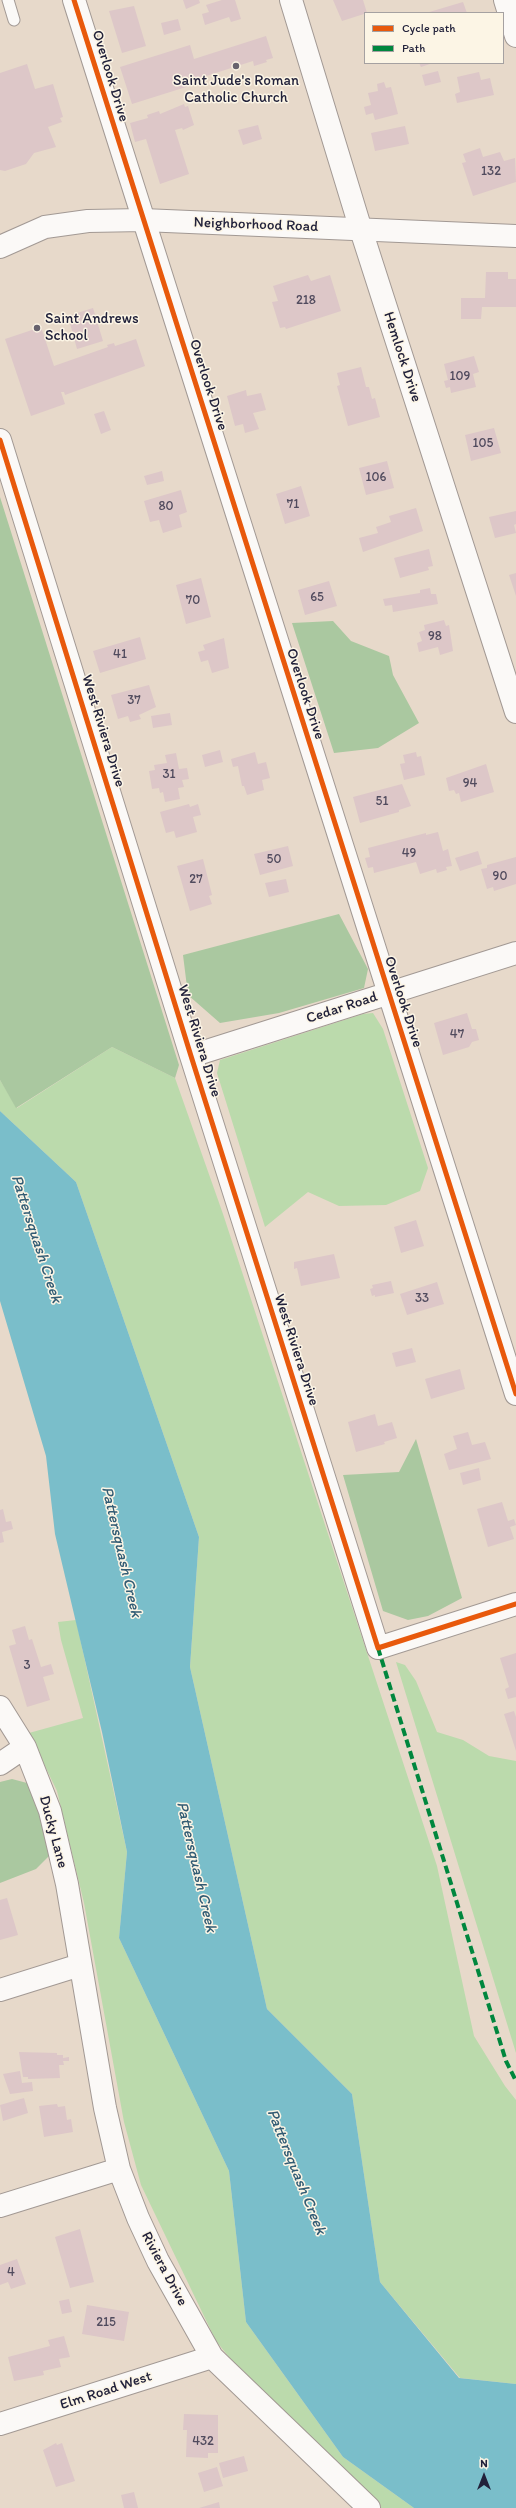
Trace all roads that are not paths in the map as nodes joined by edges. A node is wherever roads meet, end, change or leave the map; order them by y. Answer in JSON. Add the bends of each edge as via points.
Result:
{"nodes":[{"id":1,"x":8,"y":0,"type":"edge"},
{"id":2,"x":74,"y":0,"type":"edge"},
{"id":3,"x":291,"y":0,"type":"edge"},
{"id":4,"x":505,"y":0,"type":"edge"},
{"id":5,"x":14,"y":20,"type":"dead end"},
{"id":6,"x":516,"y":36,"type":"edge"},
{"id":7,"x":143,"y":220,"type":"junction"},
{"id":8,"x":361,"y":230,"type":"junction"},
{"id":9,"x":516,"y":236,"type":"edge"},
{"id":10,"x":0,"y":247,"type":"edge"},
{"id":11,"x":0,"y":440,"type":"edge"},
{"id":12,"x":516,"y":712,"type":"edge"},
{"id":13,"x":516,"y":954,"type":"edge"},
{"id":14,"x":388,"y":994,"type":"junction"},
{"id":15,"x":191,"y":1056,"type":"junction"},
{"id":16,"x":516,"y":1394,"type":"edge"},
{"id":17,"x":516,"y":1604,"type":"edge"},
{"id":18,"x":0,"y":1707,"type":"edge"},
{"id":19,"x":25,"y":1748,"type":"junction"},
{"id":20,"x":0,"y":1764,"type":"edge"},
{"id":21,"x":80,"y":1965,"type":"junction"},
{"id":22,"x":0,"y":1990,"type":"edge"},
{"id":23,"x":119,"y":2169,"type":"junction"},
{"id":24,"x":0,"y":2206,"type":"edge"},
{"id":25,"x":212,"y":2357,"type":"junction"},
{"id":26,"x":0,"y":2424,"type":"edge"},
{"id":27,"x":369,"y":2508,"type":"edge"}],
"edges":[{"from":1,"to":5,"type":"lane"},
{"from":2,"to":7,"type":"street","name":"Overlook Drive"},
{"from":3,"to":8,"type":"street","name":"Hemlock Drive"},
{"from":4,"to":6,"type":"street"},
{"from":7,"to":8,"type":"street","name":"Neighborhood Road"},
{"from":7,"to":10,"type":"street","name":"Neighborhood Road","via":[[70,222],[45,227]]},
{"from":7,"to":14,"type":"street","name":"Overlook Drive"},
{"from":8,"to":9,"type":"street","name":"Neighborhood Road"},
{"from":8,"to":12,"type":"street","name":"Hemlock Drive"},
{"from":11,"to":15,"type":"street","name":"West Riviera Drive"},
{"from":13,"to":14,"type":"street","name":"Cedar Road"},
{"from":14,"to":15,"type":"street","name":"Cedar Road"},
{"from":14,"to":16,"type":"street","name":"Overlook Drive"},
{"from":15,"to":17,"type":"street","name":"West Riviera Drive","via":[[378,1648]]},
{"from":18,"to":19,"type":"street","name":"Ducky Lane"},
{"from":19,"to":20,"type":"street"},
{"from":19,"to":21,"type":"street","name":"Ducky Lane","via":[[50,1811],[67,1884]]},
{"from":21,"to":22,"type":"street"},
{"from":21,"to":23,"type":"street","name":"Riviera Drive","via":[[105,2108]]},
{"from":23,"to":24,"type":"street"},
{"from":23,"to":25,"type":"street","name":"Riviera Drive","via":[[158,2261]]},
{"from":25,"to":26,"type":"street","name":"Elm Road West"},
{"from":25,"to":27,"type":"street","name":"Riviera Drive"}]}
